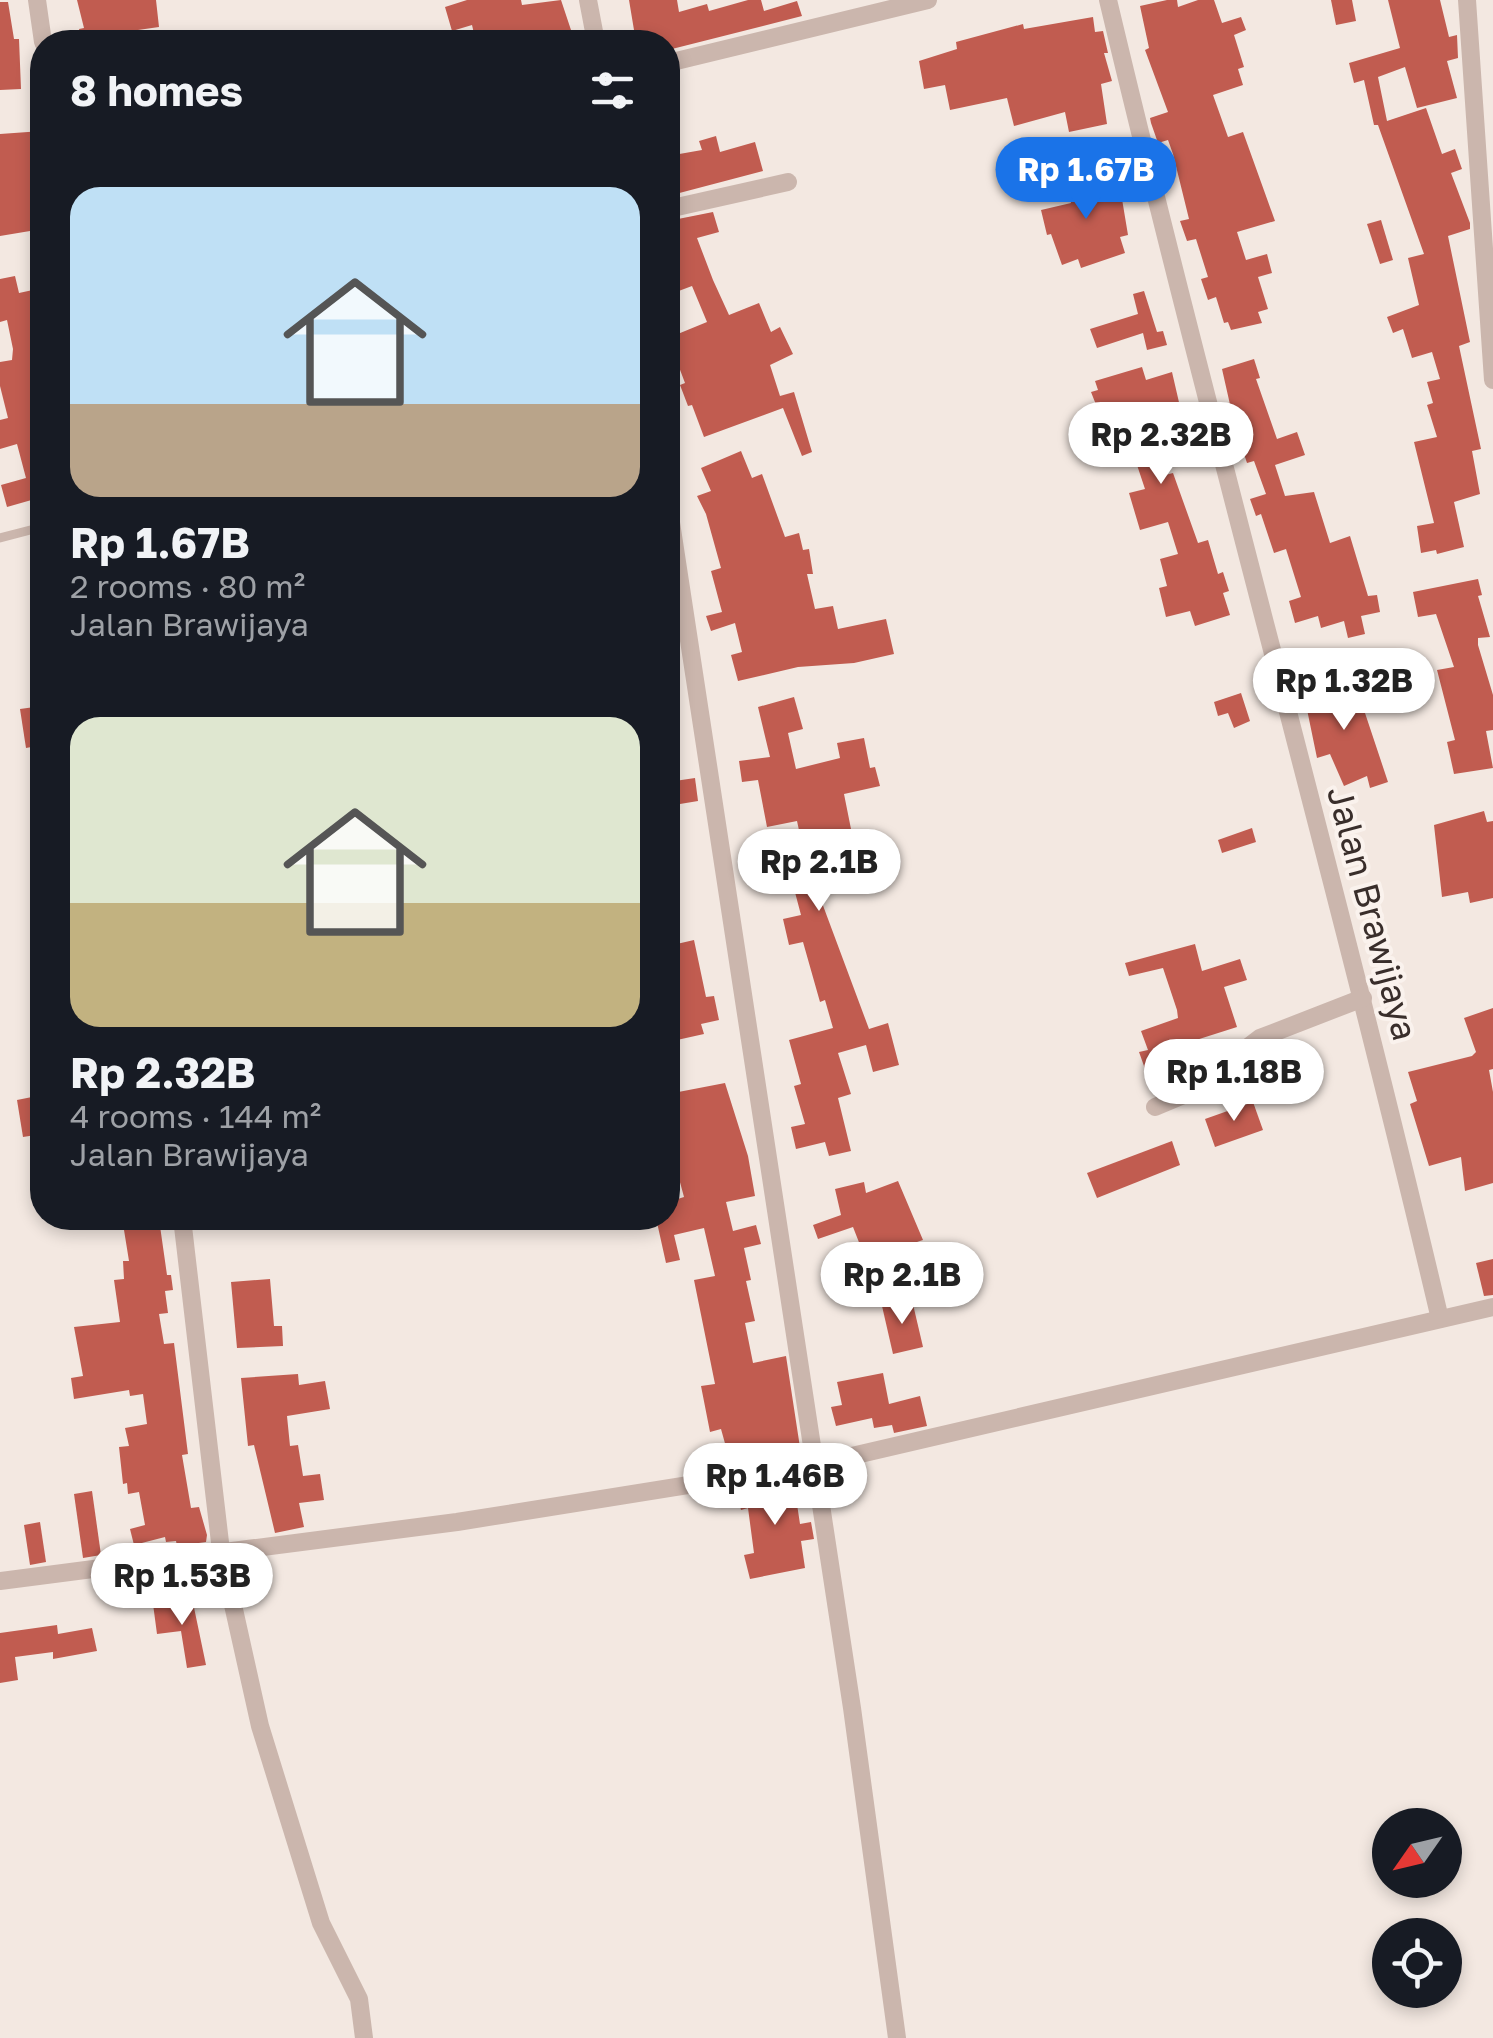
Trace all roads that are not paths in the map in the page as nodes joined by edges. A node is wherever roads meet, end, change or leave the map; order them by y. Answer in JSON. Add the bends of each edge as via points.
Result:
{"nodes":[{"id":1,"x":38,"y":0,"type":"edge"},
{"id":2,"x":588,"y":0,"type":"edge"},
{"id":3,"x":928,"y":0,"type":"edge"},
{"id":4,"x":1108,"y":0,"type":"edge"},
{"id":5,"x":1467,"y":0,"type":"edge"},
{"id":6,"x":42,"y":30,"type":"edge"},
{"id":7,"x":594,"y":30,"type":"edge"},
{"id":8,"x":680,"y":60,"type":"edge"},
{"id":9,"x":788,"y":182,"type":"dead end"},
{"id":10,"x":680,"y":206,"type":"edge"},
{"id":11,"x":1493,"y":380,"type":"edge"},
{"id":12,"x":30,"y":531,"type":"edge"},
{"id":13,"x":0,"y":538,"type":"edge"},
{"id":14,"x":680,"y":583,"type":"edge"},
{"id":15,"x":1363,"y":998,"type":"junction"},
{"id":16,"x":1155,"y":1107,"type":"dead end"},
{"id":17,"x":183,"y":1230,"type":"edge"},
{"id":18,"x":1493,"y":1307,"type":"edge"},
{"id":19,"x":1440,"y":1319,"type":"junction"},
{"id":20,"x":813,"y":1465,"type":"junction"},
{"id":21,"x":221,"y":1551,"type":"junction"},
{"id":22,"x":0,"y":1580,"type":"edge"},
{"id":23,"x":364,"y":2038,"type":"edge"},
{"id":24,"x":898,"y":2038,"type":"edge"}],
"edges":[{"from":1,"to":6,"type":"street"},
{"from":2,"to":7,"type":"street"},
{"from":3,"to":8,"type":"street"},
{"from":4,"to":15,"type":"street","name":"Jalan Brawijaya"},
{"from":5,"to":11,"type":"street"},
{"from":9,"to":10,"type":"street"},
{"from":12,"to":13,"type":"lane"},
{"from":14,"to":20,"type":"street"},
{"from":15,"to":16,"type":"street","via":[[1260,1038],[1217,1082]]},
{"from":15,"to":19,"type":"street","name":"Jalan Brawijaya"},
{"from":17,"to":21,"type":"street"},
{"from":18,"to":19,"type":"street"},
{"from":19,"to":20,"type":"street"},
{"from":20,"to":21,"type":"street","via":[[457,1522]]},
{"from":20,"to":24,"type":"street"},
{"from":21,"to":22,"type":"street"},
{"from":21,"to":23,"type":"street","via":[[260,1726],[321,1923],[358,1999]]}]}
